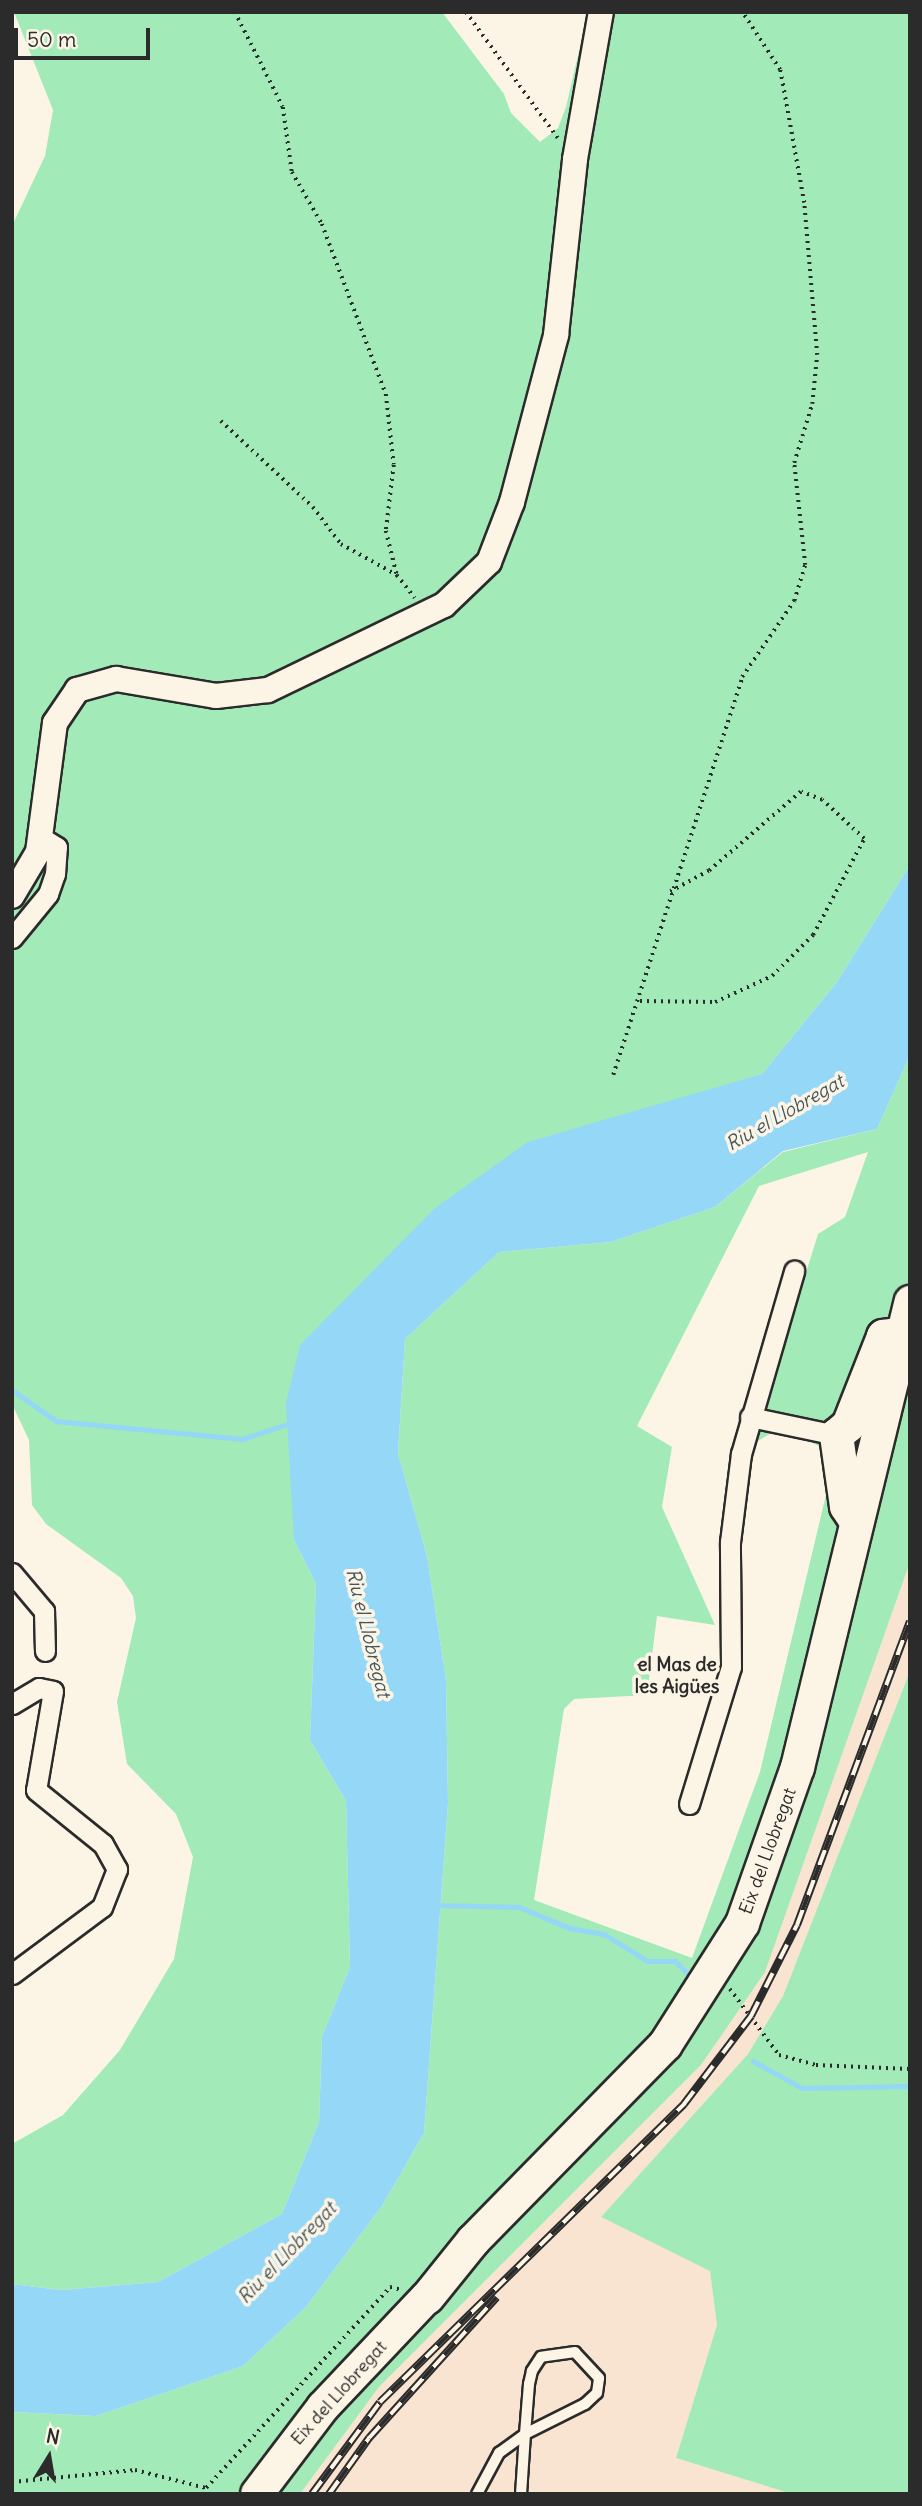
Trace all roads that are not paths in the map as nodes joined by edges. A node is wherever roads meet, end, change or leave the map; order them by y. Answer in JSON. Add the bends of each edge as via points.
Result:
{"nodes":[{"id":1,"x":601,"y":12,"type":"edge"},
{"id":2,"x":41,"y":837,"type":"junction"},
{"id":3,"x":12,"y":896,"type":"edge"},
{"id":4,"x":12,"y":938,"type":"edge"},
{"id":5,"x":794,"y":1271,"type":"dead end"},
{"id":6,"x":906,"y":1317,"type":"edge"},
{"id":7,"x":910,"y":1367,"type":"edge"},
{"id":8,"x":750,"y":1417,"type":"junction"},
{"id":9,"x":836,"y":1435,"type":"junction"},
{"id":10,"x":856,"y":1521,"type":"junction"},
{"id":11,"x":12,"y":1573,"type":"edge"},
{"id":12,"x":45,"y":1651,"type":"dead end"},
{"id":13,"x":19,"y":1699,"type":"edge"},
{"id":14,"x":689,"y":1804,"type":"dead end"},
{"id":15,"x":12,"y":1974,"type":"edge"},
{"id":16,"x":427,"y":2297,"type":"junction"},
{"id":17,"x":525,"y":2434,"type":"junction"},
{"id":18,"x":265,"y":2483,"type":"edge"},
{"id":19,"x":246,"y":2494,"type":"edge"},
{"id":20,"x":477,"y":2494,"type":"edge"},
{"id":21,"x":521,"y":2494,"type":"edge"}],
"edges":[{"from":1,"to":2,"type":"street","via":[[575,159],[556,335],[508,512],[482,572],[426,615],[252,694],[216,696],[116,679],[84,685],[63,705],[52,730]]},
{"from":2,"to":3,"type":"street"},
{"from":2,"to":4,"type":"street","via":[[57,847],[55,874],[48,894]]},
{"from":5,"to":8,"type":"street"},
{"from":6,"to":9,"type":"highway","via":[[883,1336],[848,1424]]},
{"from":6,"to":10,"type":"highway","name":"Eix del Llobregat"},
{"from":7,"to":16,"type":"highway","name":"Eix del Llobregat","via":[[823,1738],[775,1884],[726,1984],[670,2068],[515,2222]]},
{"from":8,"to":9,"type":"street"},
{"from":8,"to":14,"type":"street","via":[[733,1502],[731,1667]]},
{"from":9,"to":10,"type":"highway","via":[[846,1506]]},
{"from":10,"to":16,"type":"highway","name":"Eix del Llobregat","via":[[777,1833],[719,1968],[638,2075],[473,2240]]},
{"from":11,"to":12,"type":"street","via":[[44,1611]]},
{"from":13,"to":15,"type":"street","via":[[39,1688],[56,1697],[36,1790],[103,1844],[117,1878],[102,1906]]},
{"from":16,"to":18,"type":"main road","name":"Eix del Llobregat","via":[[323,2407]]},
{"from":17,"to":17,"type":"lane","via":[[529,2384],[541,2357],[575,2353],[590,2363],[599,2378],[597,2393]]},
{"from":17,"to":20,"type":"lane","via":[[489,2464]]},
{"from":17,"to":21,"type":"lane"},
{"from":18,"to":19,"type":"main road","name":"Eix del Llobregat"}]}
